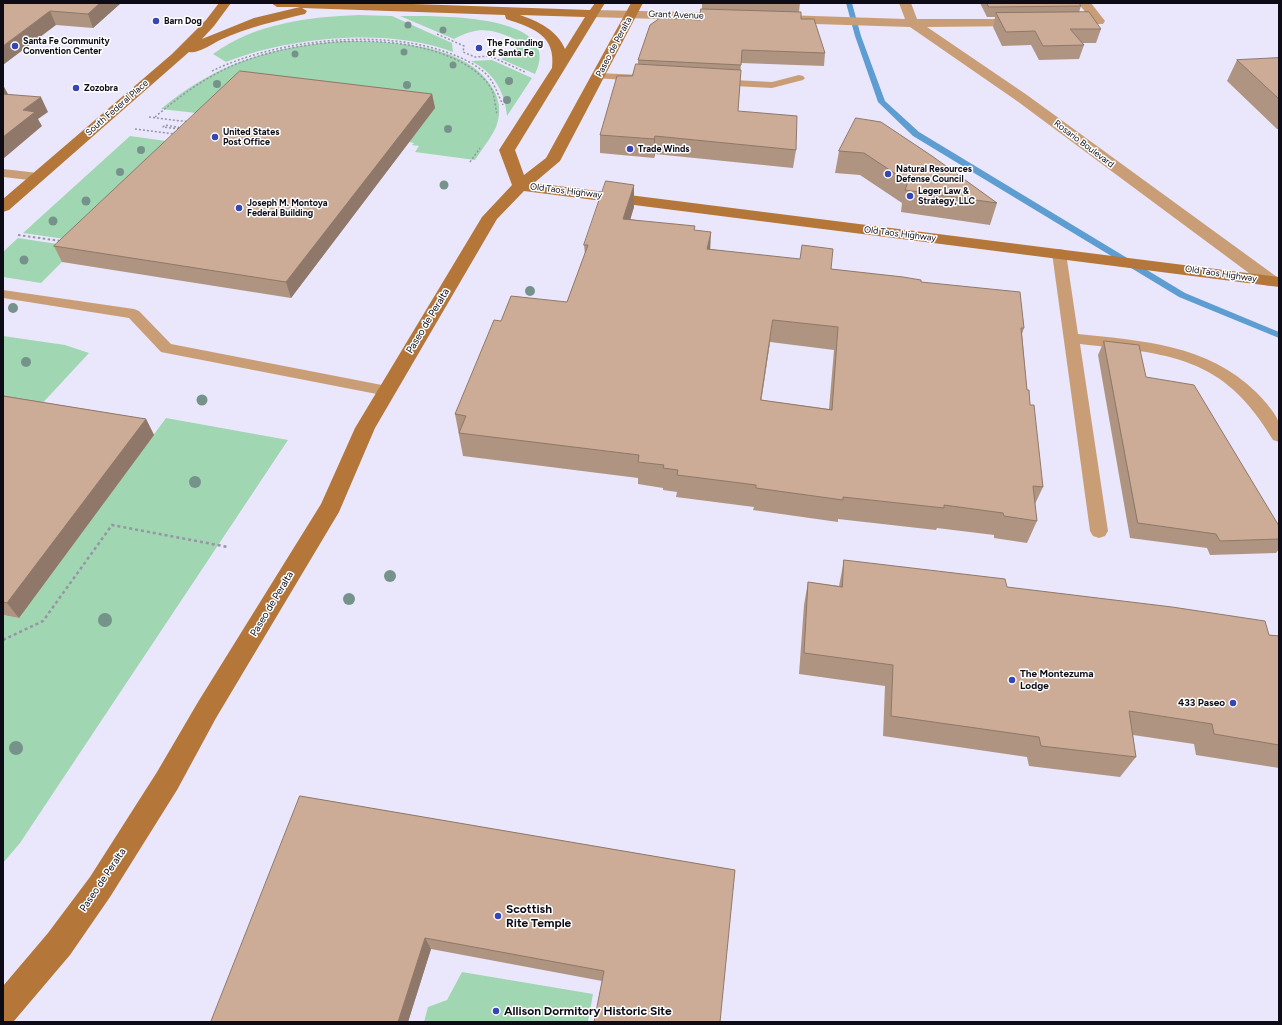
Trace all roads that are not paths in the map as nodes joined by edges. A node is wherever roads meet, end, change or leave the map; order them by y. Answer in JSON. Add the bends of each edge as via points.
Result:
{"nodes":[{"id":1,"x":225,"y":3,"type":"edge"},
{"id":2,"x":277,"y":3,"type":"edge"},
{"id":3,"x":905,"y":3,"type":"edge"},
{"id":4,"x":1084,"y":3,"type":"edge"},
{"id":5,"x":349,"y":6,"type":"junction"},
{"id":6,"x":598,"y":8,"type":"edge"},
{"id":7,"x":634,"y":8,"type":"edge"},
{"id":8,"x":492,"y":10,"type":"junction"},
{"id":9,"x":739,"y":17,"type":"edge"},
{"id":10,"x":770,"y":18,"type":"edge"},
{"id":11,"x":1083,"y":21,"type":"edge"},
{"id":12,"x":905,"y":22,"type":"junction"},
{"id":13,"x":1036,"y":22,"type":"edge"},
{"id":14,"x":177,"y":57,"type":"junction"},
{"id":15,"x":558,"y":69,"type":"junction"},
{"id":16,"x":598,"y":76,"type":"junction"},
{"id":17,"x":799,"y":78,"type":"dead end"},
{"id":18,"x":655,"y":79,"type":"edge"},
{"id":19,"x":702,"y":82,"type":"edge"},
{"id":20,"x":3,"y":173,"type":"edge"},
{"id":21,"x":38,"y":177,"type":"junction"},
{"id":22,"x":520,"y":186,"type":"junction"},
{"id":23,"x":3,"y":207,"type":"edge"},
{"id":24,"x":1065,"y":254,"type":"junction"},
{"id":25,"x":1275,"y":282,"type":"edge"},
{"id":26,"x":3,"y":294,"type":"edge"},
{"id":27,"x":1071,"y":338,"type":"junction"},
{"id":28,"x":387,"y":391,"type":"junction"},
{"id":29,"x":1279,"y":436,"type":"edge"},
{"id":30,"x":1099,"y":531,"type":"dead end"},
{"id":31,"x":3,"y":1010,"type":"edge"}],
"edges":[{"from":1,"to":14,"type":"street","name":"South Federal Place"},
{"from":2,"to":5,"type":"street","name":"Grant Avenue"},
{"from":3,"to":12,"type":"street"},
{"from":4,"to":11,"type":"street","via":[[1099,21]]},
{"from":5,"to":8,"type":"street","name":"Grant Avenue"},
{"from":5,"to":14,"type":"street","via":[[295,12],[251,23],[213,38]]},
{"from":6,"to":7,"type":"street","name":"Grant Avenue"},
{"from":6,"to":8,"type":"street","name":"Grant Avenue"},
{"from":6,"to":15,"type":"street"},
{"from":7,"to":9,"type":"street","name":"Grant Avenue"},
{"from":7,"to":16,"type":"street","name":"Paseo de Peralta"},
{"from":8,"to":15,"type":"street","via":[[535,25],[550,37],[560,54]]},
{"from":10,"to":12,"type":"street"},
{"from":12,"to":13,"type":"street"},
{"from":12,"to":25,"type":"street","name":"Rosario Boulevard","via":[[1022,98]]},
{"from":14,"to":21,"type":"street","name":"South Federal Place"},
{"from":15,"to":22,"type":"street","via":[[507,150]]},
{"from":16,"to":18,"type":"lane"},
{"from":16,"to":22,"type":"street","name":"Paseo de Peralta","via":[[552,161]]},
{"from":17,"to":19,"type":"lane","via":[[772,85]]},
{"from":20,"to":21,"type":"lane"},
{"from":21,"to":23,"type":"street","name":"South Federal Place"},
{"from":22,"to":24,"type":"street","name":"Old Taos Highway"},
{"from":22,"to":28,"type":"street","name":"Paseo de Peralta","via":[[490,217]]},
{"from":24,"to":25,"type":"street","name":"Old Taos Highway"},
{"from":24,"to":27,"type":"lane"},
{"from":26,"to":28,"type":"lane","via":[[134,314],[166,348]]},
{"from":27,"to":29,"type":"lane","via":[[1169,350],[1204,362],[1240,385],[1255,400]]},
{"from":27,"to":30,"type":"lane"},
{"from":28,"to":31,"type":"street","name":"Paseo de Peralta","via":[[365,428],[331,506],[207,710],[167,781],[100,887],[59,944]]}]}
